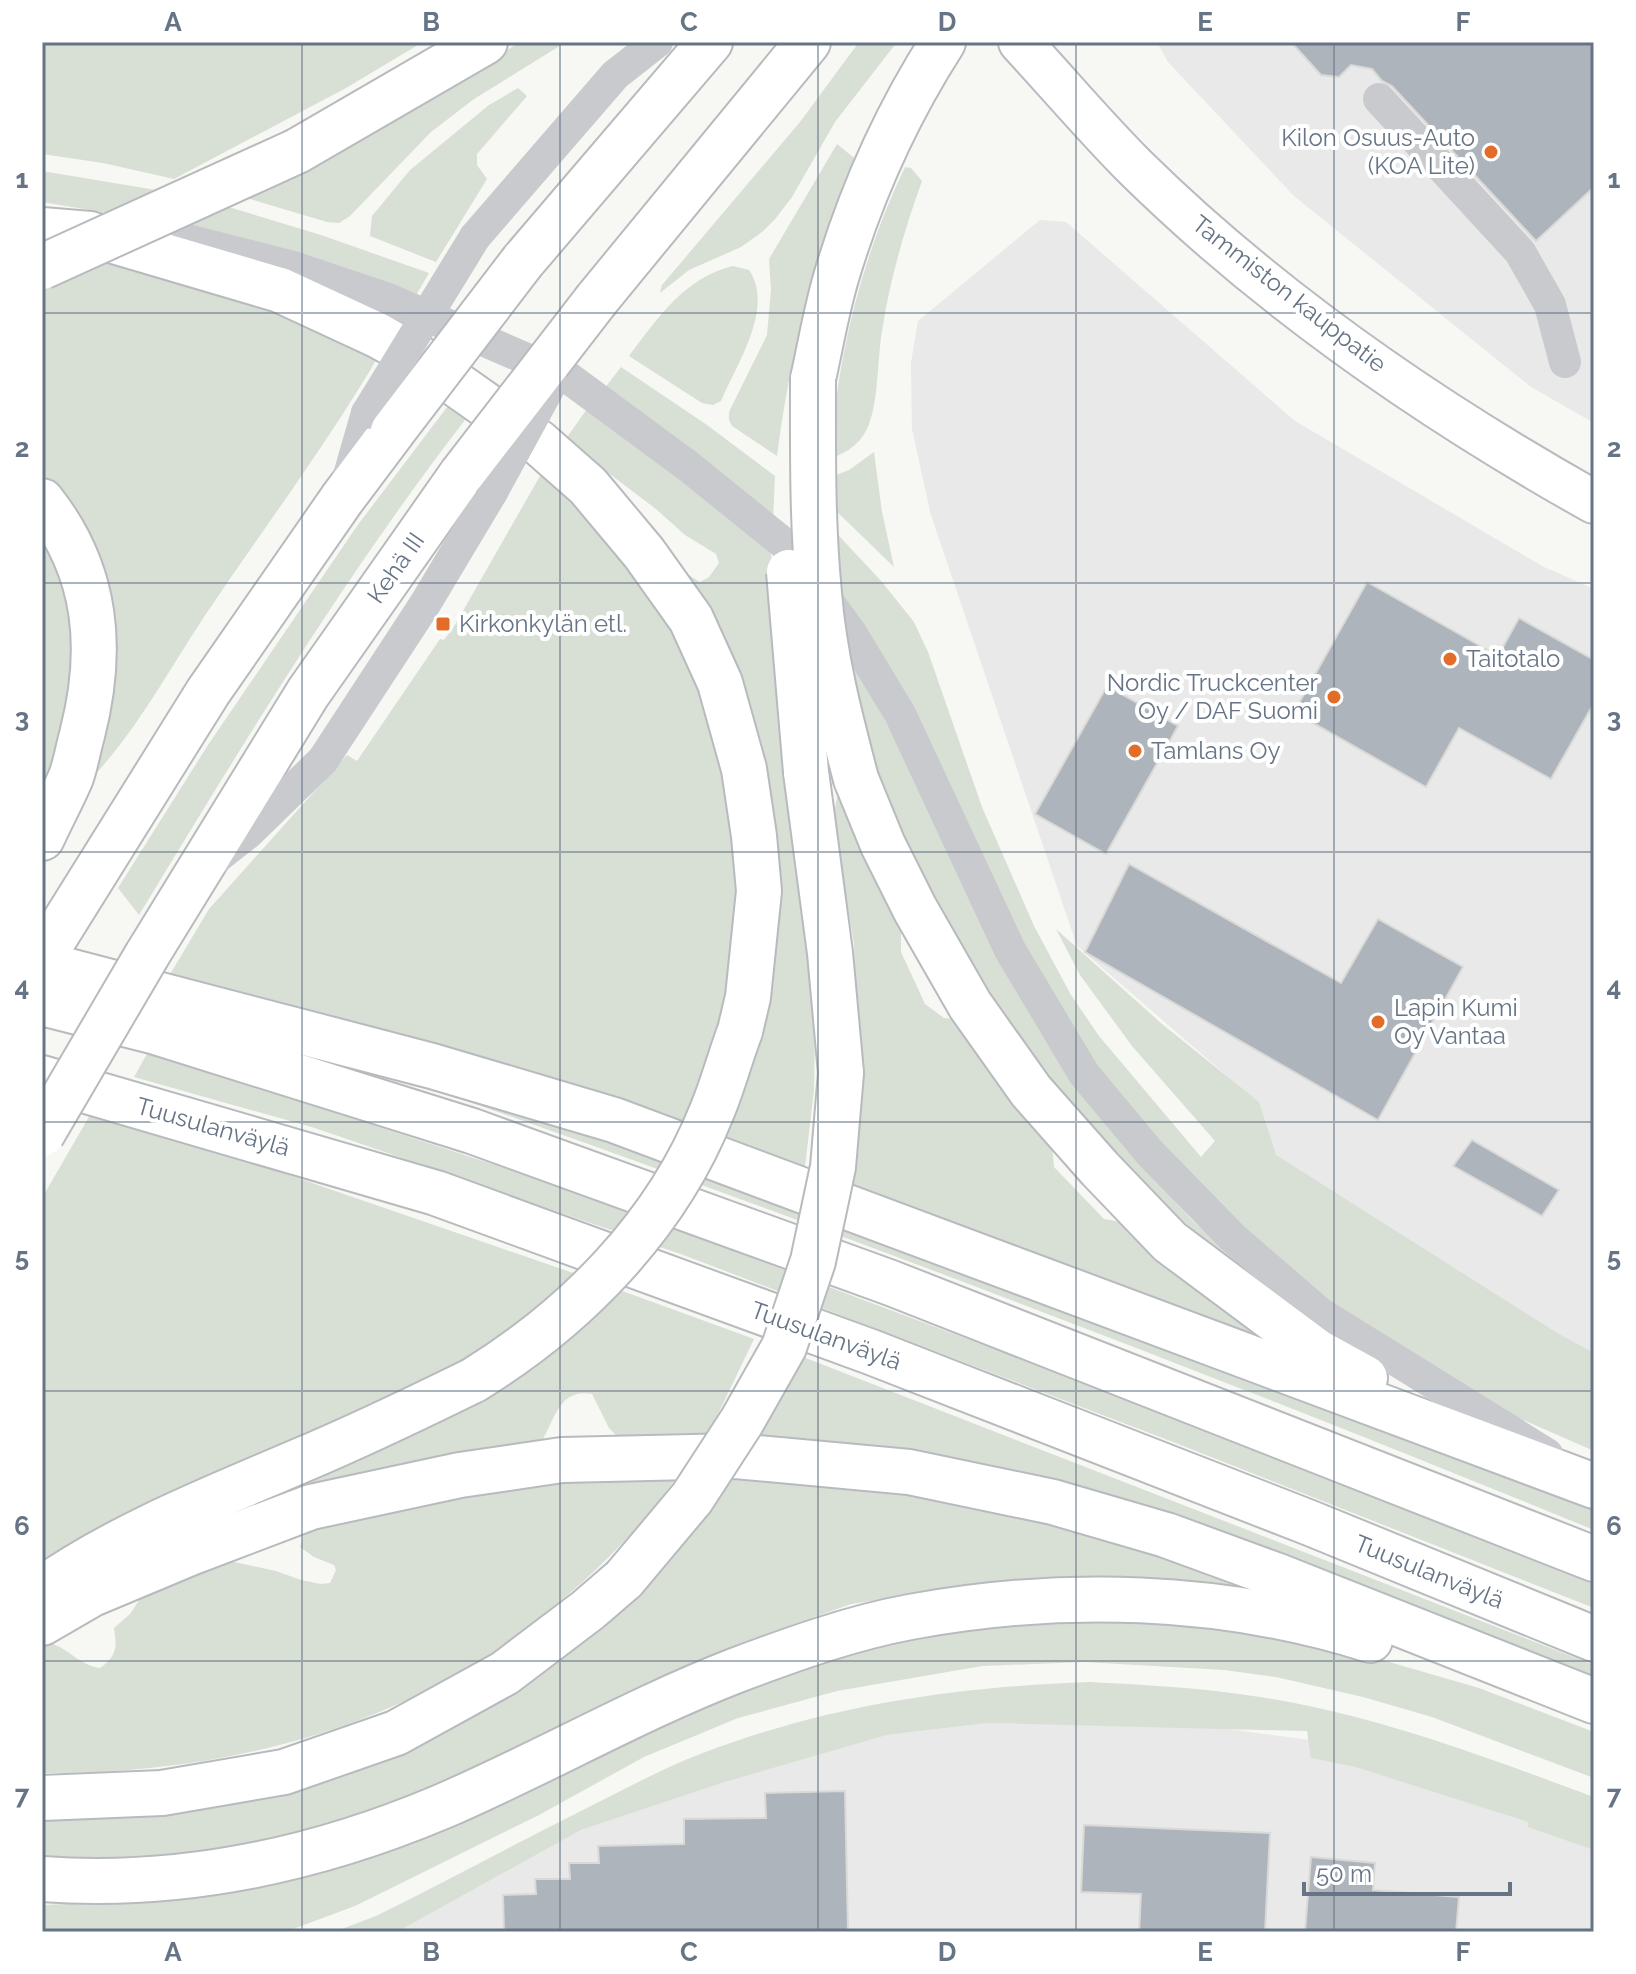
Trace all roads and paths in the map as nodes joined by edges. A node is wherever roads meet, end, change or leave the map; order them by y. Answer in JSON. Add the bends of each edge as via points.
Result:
{"nodes":[{"id":1,"x":485,"y":42,"type":"edge"},
{"id":2,"x":657,"y":42,"type":"edge"},
{"id":3,"x":710,"y":42,"type":"edge"},
{"id":4,"x":808,"y":42,"type":"edge"},
{"id":5,"x":943,"y":42,"type":"edge"},
{"id":6,"x":1020,"y":42,"type":"edge"},
{"id":7,"x":1379,"y":99,"type":"dead end"},
{"id":8,"x":42,"y":229,"type":"edge"},
{"id":9,"x":42,"y":267,"type":"edge"},
{"id":10,"x":1565,"y":362,"type":"dead end"},
{"id":11,"x":813,"y":379,"type":"junction"},
{"id":12,"x":380,"y":422,"type":"junction"},
{"id":13,"x":42,"y":501,"type":"edge"},
{"id":14,"x":1594,"y":502,"type":"edge"},
{"id":15,"x":42,"y":838,"type":"edge"},
{"id":16,"x":42,"y":958,"type":"edge"},
{"id":17,"x":42,"y":964,"type":"edge"},
{"id":18,"x":42,"y":1003,"type":"edge"},
{"id":19,"x":42,"y":1078,"type":"edge"},
{"id":20,"x":42,"y":1134,"type":"edge"},
{"id":21,"x":1508,"y":1454,"type":"junction"},
{"id":22,"x":1594,"y":1484,"type":"edge"},
{"id":23,"x":1594,"y":1559,"type":"edge"},
{"id":24,"x":42,"y":1589,"type":"edge"},
{"id":25,"x":42,"y":1623,"type":"edge"},
{"id":26,"x":1594,"y":1639,"type":"edge"},
{"id":27,"x":1594,"y":1701,"type":"edge"},
{"id":28,"x":1594,"y":1711,"type":"edge"},
{"id":29,"x":42,"y":1798,"type":"edge"},
{"id":30,"x":63,"y":1881,"type":"edge"},
{"id":31,"x":42,"y":1897,"type":"edge"}],
"edges":[{"from":1,"to":9,"type":"highway","bridge":true,"via":[[297,151]]},
{"from":2,"to":12,"type":"lane","bridge":true,"via":[[615,75],[475,237]]},
{"from":3,"to":12,"type":"highway","bridge":true},
{"from":4,"to":20,"type":"highway","name":"Kehä III","bridge":true,"via":[[597,299],[476,483],[308,693]]},
{"from":5,"to":11,"type":"highway","via":[[894,130],[857,214],[837,273]]},
{"from":6,"to":14,"type":"main road","name":"Tammiston kauppatie","via":[[1135,167],[1237,259],[1461,423]]},
{"from":7,"to":10,"type":"lane","via":[[1520,252],[1550,305]]},
{"from":8,"to":22,"type":"lane","via":[[143,229],[293,267],[388,299],[566,376],[787,546],[851,633],[900,714],[1010,950],[1084,1074],[1150,1153],[1232,1237],[1320,1313]]},
{"from":8,"to":24,"type":"highway","bridge":true,"via":[[90,234],[280,290],[377,335],[419,358],[538,442],[588,486],[691,619],[720,683],[744,769],[759,891],[740,1031],[711,1113],[681,1174],[601,1279],[518,1353],[474,1380],[129,1538]]},
{"from":11,"to":21,"type":"highway","bridge":true,"via":[[819,595],[834,694],[856,779],[883,845],[970,1005],[1031,1091],[1170,1242],[1316,1351]]},
{"from":11,"to":29,"type":"highway","bridge":true,"via":[[791,484],[789,573],[841,1073],[833,1167],[813,1261],[784,1347],[692,1498],[624,1579],[505,1673],[396,1733],[284,1772],[162,1793]]},
{"from":12,"to":16,"type":"highway","via":[[342,499],[208,692]]},
{"from":13,"to":15,"type":"highway","via":[[80,565],[92,608],[95,658],[72,774]]},
{"from":17,"to":21,"type":"highway","via":[[432,1066],[614,1120]]},
{"from":18,"to":23,"type":"highway","via":[[156,1032],[472,1131],[891,1283]]},
{"from":19,"to":26,"type":"highway","name":"Tuusulanväylä","via":[[436,1193],[871,1352]]},
{"from":21,"to":22,"type":"highway"},
{"from":25,"to":27,"type":"highway","via":[[92,1594],[311,1507],[460,1475],[562,1460],[736,1456],[909,1472],[1053,1502],[1278,1576]]},
{"from":28,"to":30,"type":"highway","via":[[1318,1623],[1215,1606],[1116,1599],[1036,1601],[909,1617],[820,1640],[735,1671],[442,1806],[358,1838],[260,1865],[161,1879]]},
{"from":30,"to":31,"type":"lane"}]}
